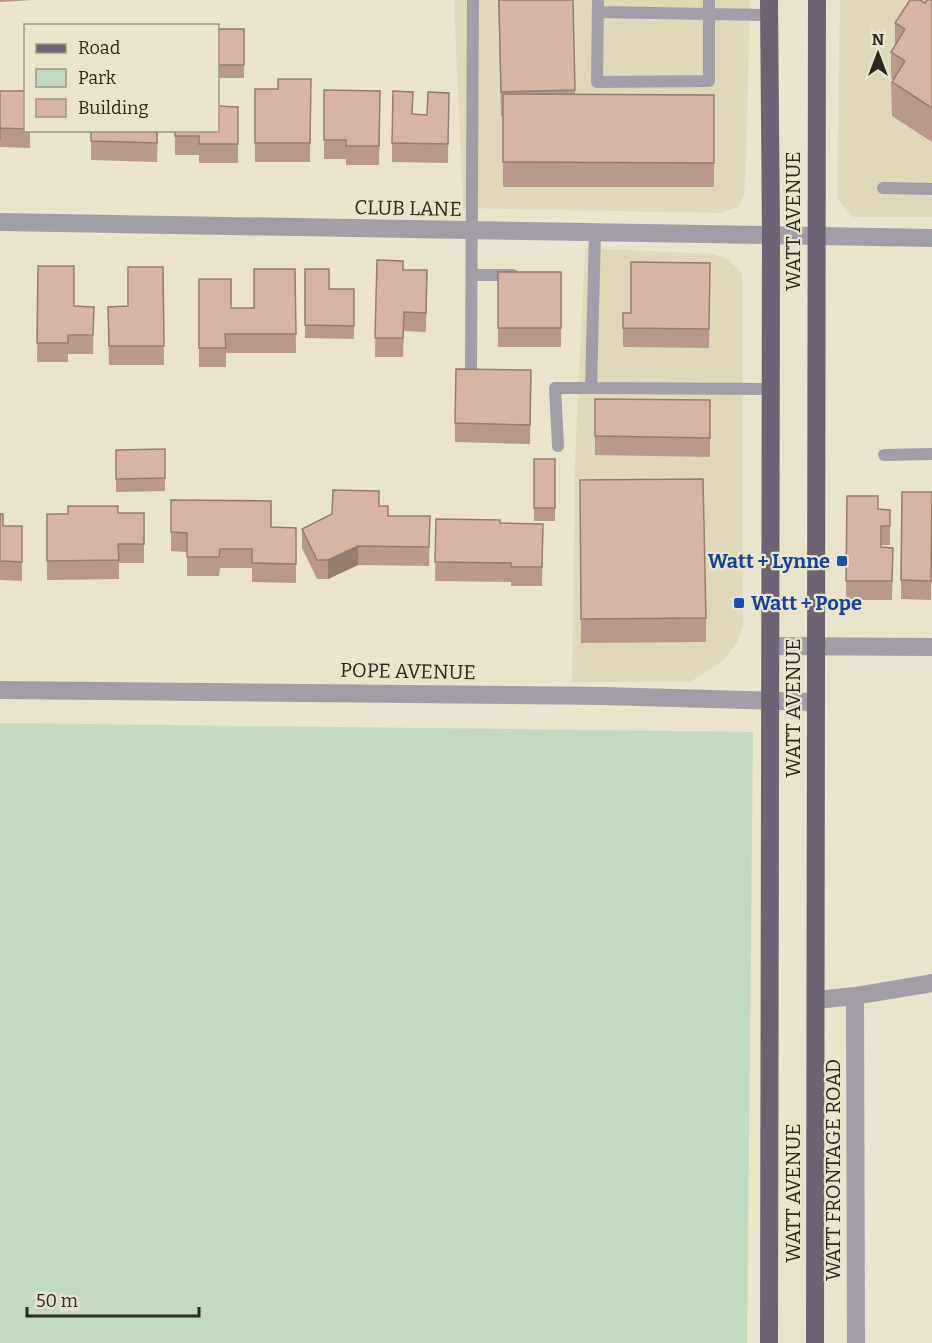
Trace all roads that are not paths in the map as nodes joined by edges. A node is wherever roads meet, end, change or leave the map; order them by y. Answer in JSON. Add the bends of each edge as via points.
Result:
{"nodes":[{"id":1,"x":473,"y":0,"type":"edge"},
{"id":2,"x":709,"y":0,"type":"edge"},
{"id":3,"x":817,"y":0,"type":"edge"},
{"id":4,"x":598,"y":6,"type":"edge"},
{"id":5,"x":769,"y":7,"type":"edge"},
{"id":6,"x":709,"y":13,"type":"junction"},
{"id":7,"x":883,"y":188,"type":"dead end"},
{"id":8,"x":932,"y":189,"type":"edge"},
{"id":9,"x":0,"y":222,"type":"edge"},
{"id":10,"x":473,"y":232,"type":"junction"},
{"id":11,"x":594,"y":233,"type":"junction"},
{"id":12,"x":771,"y":236,"type":"junction"},
{"id":13,"x":815,"y":237,"type":"junction"},
{"id":14,"x":932,"y":238,"type":"edge"},
{"id":15,"x":472,"y":275,"type":"junction"},
{"id":16,"x":525,"y":275,"type":"edge"},
{"id":17,"x":471,"y":370,"type":"edge"},
{"id":18,"x":591,"y":388,"type":"junction"},
{"id":19,"x":770,"y":389,"type":"junction"},
{"id":20,"x":558,"y":446,"type":"dead end"},
{"id":21,"x":932,"y":454,"type":"edge"},
{"id":22,"x":884,"y":455,"type":"dead end"},
{"id":23,"x":814,"y":645,"type":"junction"},
{"id":24,"x":771,"y":646,"type":"junction"},
{"id":25,"x":932,"y":647,"type":"edge"},
{"id":26,"x":0,"y":690,"type":"edge"},
{"id":27,"x":770,"y":701,"type":"junction"},
{"id":28,"x":816,"y":702,"type":"junction"},
{"id":29,"x":932,"y":983,"type":"edge"},
{"id":30,"x":855,"y":996,"type":"junction"},
{"id":31,"x":816,"y":1000,"type":"junction"},
{"id":32,"x":769,"y":1343,"type":"edge"},
{"id":33,"x":815,"y":1343,"type":"edge"},
{"id":34,"x":856,"y":1343,"type":"edge"}],
"edges":[{"from":1,"to":10,"type":"lane"},
{"from":2,"to":6,"type":"lane"},
{"from":3,"to":13,"type":"main road","name":"WATT AVENUE"},
{"from":4,"to":6,"type":"lane"},
{"from":4,"to":6,"type":"lane","via":[[597,82],[709,81]]},
{"from":5,"to":6,"type":"lane"},
{"from":5,"to":12,"type":"main road","name":"WATT AVENUE"},
{"from":7,"to":8,"type":"lane"},
{"from":9,"to":10,"type":"street","name":"CLUB LANE"},
{"from":10,"to":11,"type":"street","name":"CLUB LANE"},
{"from":10,"to":15,"type":"lane"},
{"from":11,"to":12,"type":"street","name":"CLUB LANE"},
{"from":11,"to":18,"type":"lane"},
{"from":12,"to":13,"type":"street","name":"CLUB LANE"},
{"from":12,"to":19,"type":"main road","name":"WATT AVENUE"},
{"from":13,"to":14,"type":"street","name":"CLUB LANE"},
{"from":13,"to":23,"type":"main road","name":"WATT AVENUE"},
{"from":15,"to":16,"type":"lane"},
{"from":15,"to":17,"type":"lane"},
{"from":18,"to":19,"type":"lane"},
{"from":18,"to":20,"type":"lane","via":[[555,388]]},
{"from":19,"to":24,"type":"main road","name":"WATT AVENUE"},
{"from":21,"to":22,"type":"lane"},
{"from":23,"to":24,"type":"street"},
{"from":23,"to":25,"type":"street"},
{"from":23,"to":28,"type":"main road","name":"WATT AVENUE"},
{"from":24,"to":27,"type":"main road","name":"WATT AVENUE"},
{"from":26,"to":27,"type":"street","name":"POPE AVENUE"},
{"from":27,"to":28,"type":"street","name":"POPE AVENUE"},
{"from":27,"to":32,"type":"main road","name":"WATT AVENUE"},
{"from":28,"to":31,"type":"main road","name":"WATT AVENUE"},
{"from":29,"to":30,"type":"street"},
{"from":30,"to":31,"type":"street"},
{"from":30,"to":34,"type":"street","name":"WATT FRONTAGE ROAD"},
{"from":31,"to":33,"type":"main road","name":"WATT AVENUE"}]}
